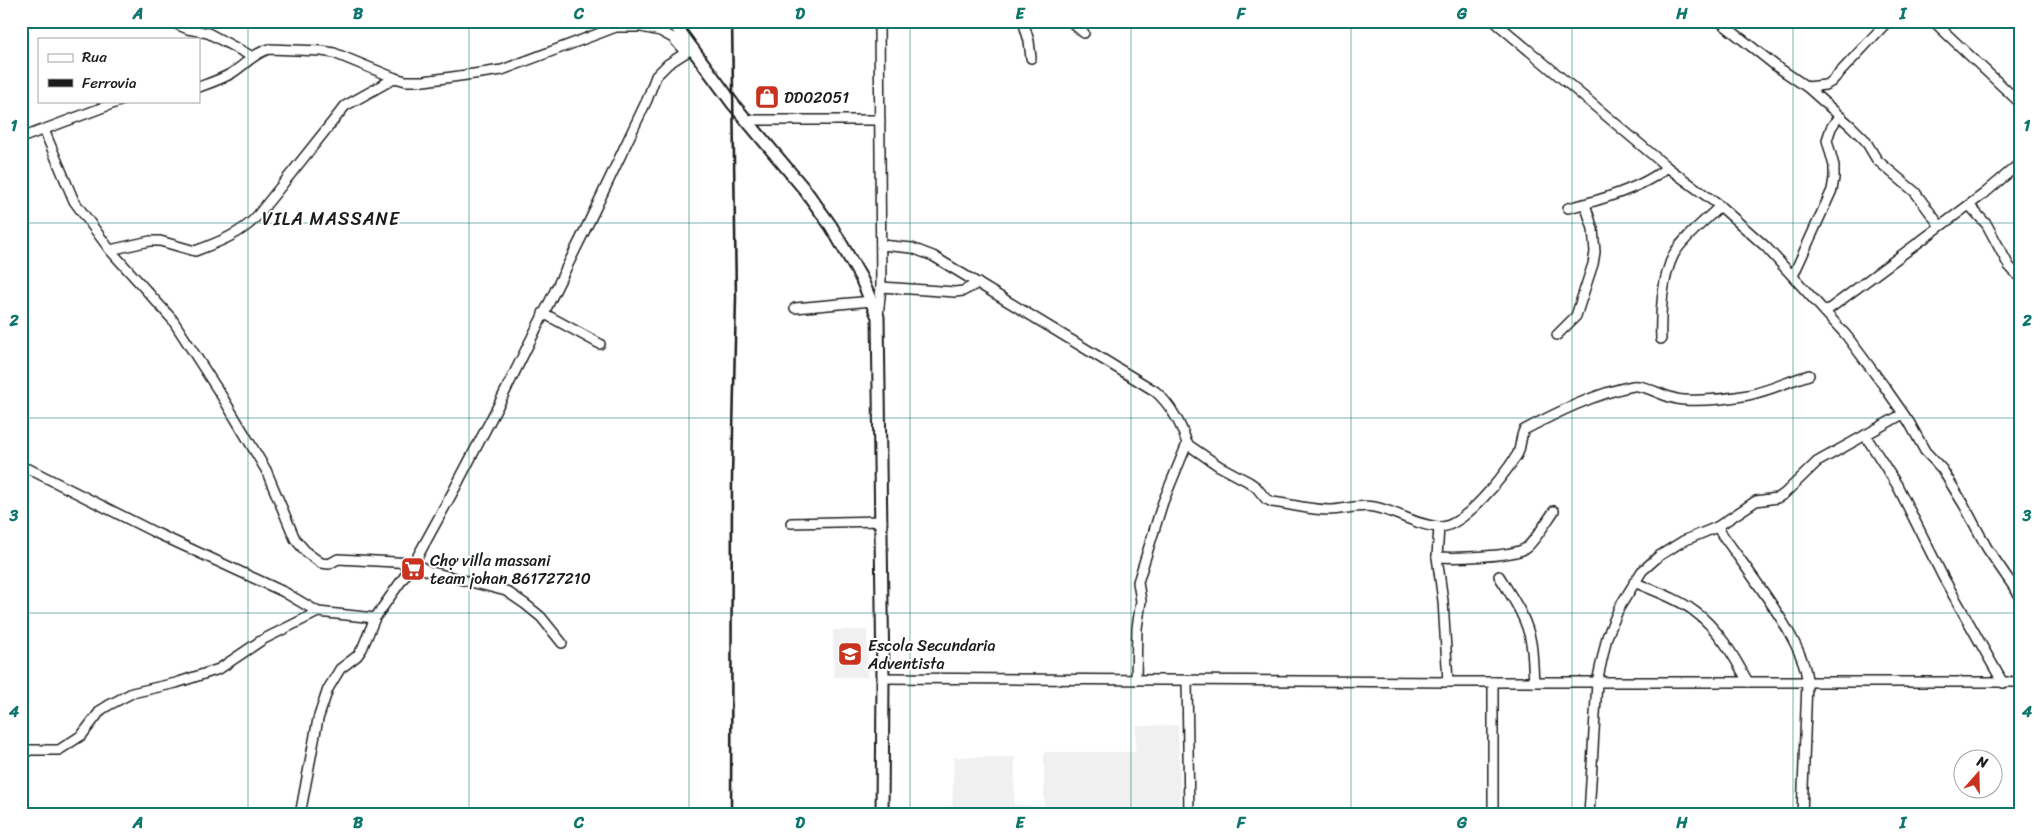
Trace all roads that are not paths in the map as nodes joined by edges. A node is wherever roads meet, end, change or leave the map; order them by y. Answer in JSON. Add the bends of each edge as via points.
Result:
{"nodes":[{"id":1,"x":169,"y":21,"type":"edge"},
{"id":2,"x":672,"y":21,"type":"edge"},
{"id":3,"x":879,"y":21,"type":"edge"},
{"id":4,"x":1023,"y":21,"type":"edge"},
{"id":5,"x":1070,"y":21,"type":"edge"},
{"id":6,"x":1494,"y":21,"type":"edge"},
{"id":7,"x":1719,"y":21,"type":"edge"},
{"id":8,"x":1888,"y":21,"type":"edge"},
{"id":9,"x":1933,"y":21,"type":"edge"},
{"id":10,"x":1084,"y":33,"type":"dead end"},
{"id":11,"x":689,"y":50,"type":"junction"},
{"id":12,"x":253,"y":56,"type":"junction"},
{"id":13,"x":1031,"y":58,"type":"dead end"},
{"id":14,"x":395,"y":78,"type":"junction"},
{"id":15,"x":1831,"y":82,"type":"junction"},
{"id":16,"x":200,"y":87,"type":"edge"},
{"id":17,"x":1807,"y":87,"type":"junction"},
{"id":18,"x":117,"y":102,"type":"edge"},
{"id":19,"x":1823,"y":102,"type":"junction"},
{"id":20,"x":2020,"y":103,"type":"edge"},
{"id":21,"x":1839,"y":116,"type":"junction"},
{"id":22,"x":748,"y":120,"type":"junction"},
{"id":23,"x":880,"y":120,"type":"junction"},
{"id":24,"x":44,"y":130,"type":"junction"},
{"id":25,"x":21,"y":138,"type":"edge"},
{"id":26,"x":2020,"y":163,"type":"edge"},
{"id":27,"x":1667,"y":167,"type":"junction"},
{"id":28,"x":1586,"y":204,"type":"junction"},
{"id":29,"x":1969,"y":205,"type":"junction"},
{"id":30,"x":1720,"y":206,"type":"junction"},
{"id":31,"x":1568,"y":208,"type":"dead end"},
{"id":32,"x":1940,"y":226,"type":"junction"},
{"id":33,"x":881,"y":245,"type":"junction"},
{"id":34,"x":110,"y":250,"type":"junction"},
{"id":35,"x":1793,"y":276,"type":"junction"},
{"id":36,"x":2020,"y":278,"type":"edge"},
{"id":37,"x":978,"y":284,"type":"junction"},
{"id":38,"x":881,"y":287,"type":"junction"},
{"id":39,"x":872,"y":301,"type":"junction"},
{"id":40,"x":795,"y":308,"type":"dead end"},
{"id":41,"x":1825,"y":312,"type":"junction"},
{"id":42,"x":543,"y":313,"type":"junction"},
{"id":43,"x":878,"y":317,"type":"junction"},
{"id":44,"x":1557,"y":335,"type":"dead end"},
{"id":45,"x":1660,"y":339,"type":"dead end"},
{"id":46,"x":600,"y":344,"type":"dead end"},
{"id":47,"x":1810,"y":375,"type":"dead end"},
{"id":48,"x":1903,"y":414,"type":"junction"},
{"id":49,"x":1865,"y":436,"type":"junction"},
{"id":50,"x":1187,"y":444,"type":"junction"},
{"id":51,"x":29,"y":469,"type":"dead end"},
{"id":52,"x":1554,"y":511,"type":"dead end"},
{"id":53,"x":882,"y":521,"type":"junction"},
{"id":54,"x":791,"y":523,"type":"dead end"},
{"id":55,"x":1439,"y":527,"type":"junction"},
{"id":56,"x":1717,"y":527,"type":"junction"},
{"id":57,"x":1437,"y":557,"type":"junction"},
{"id":58,"x":414,"y":563,"type":"junction"},
{"id":59,"x":1499,"y":576,"type":"dead end"},
{"id":60,"x":1634,"y":582,"type":"junction"},
{"id":61,"x":2020,"y":596,"type":"edge"},
{"id":62,"x":318,"y":612,"type":"junction"},
{"id":63,"x":375,"y":618,"type":"junction"},
{"id":64,"x":562,"y":643,"type":"dead end"},
{"id":65,"x":884,"y":678,"type":"junction"},
{"id":66,"x":1136,"y":680,"type":"junction"},
{"id":67,"x":1187,"y":680,"type":"junction"},
{"id":68,"x":1448,"y":682,"type":"junction"},
{"id":69,"x":1493,"y":682,"type":"junction"},
{"id":70,"x":1534,"y":682,"type":"junction"},
{"id":71,"x":1597,"y":682,"type":"junction"},
{"id":72,"x":1748,"y":682,"type":"junction"},
{"id":73,"x":1807,"y":682,"type":"junction"},
{"id":74,"x":2020,"y":682,"type":"edge"},
{"id":75,"x":2003,"y":683,"type":"junction"},
{"id":76,"x":21,"y":754,"type":"edge"},
{"id":77,"x":300,"y":815,"type":"edge"},
{"id":78,"x":882,"y":815,"type":"edge"},
{"id":79,"x":1189,"y":815,"type":"edge"},
{"id":80,"x":1493,"y":815,"type":"edge"},
{"id":81,"x":1589,"y":815,"type":"edge"},
{"id":82,"x":1802,"y":815,"type":"edge"}],
"edges":[{"from":1,"to":12,"type":"street","via":[[208,33]]},
{"from":2,"to":11,"type":"main road"},
{"from":3,"to":23,"type":"street"},
{"from":4,"to":13,"type":"street"},
{"from":5,"to":10,"type":"street"},
{"from":6,"to":27,"type":"street"},
{"from":7,"to":17,"type":"street"},
{"from":8,"to":15,"type":"street"},
{"from":9,"to":20,"type":"street"},
{"from":11,"to":14,"type":"street","via":[[660,31],[616,27],[502,70],[424,81]]},
{"from":11,"to":22,"type":"main road"},
{"from":11,"to":42,"type":"street","via":[[656,76]]},
{"from":12,"to":14,"type":"street","via":[[269,49],[322,51]]},
{"from":12,"to":16,"type":"street","via":[[232,73]]},
{"from":14,"to":34,"type":"street","via":[[345,106],[258,215],[245,226],[195,251],[155,241]]},
{"from":15,"to":17,"type":"street"},
{"from":15,"to":19,"type":"street"},
{"from":17,"to":19,"type":"street"},
{"from":18,"to":24,"type":"street"},
{"from":19,"to":21,"type":"street"},
{"from":21,"to":32,"type":"street","via":[[1865,140],[1883,166],[1905,181]]},
{"from":21,"to":35,"type":"street","via":[[1827,140],[1834,166],[1832,190]]},
{"from":22,"to":23,"type":"street"},
{"from":22,"to":39,"type":"main road","via":[[831,226]]},
{"from":23,"to":33,"type":"street"},
{"from":24,"to":25,"type":"street"},
{"from":24,"to":34,"type":"street","via":[[74,201]]},
{"from":26,"to":29,"type":"street"},
{"from":27,"to":28,"type":"street","via":[[1650,180]]},
{"from":27,"to":30,"type":"street"},
{"from":28,"to":31,"type":"street"},
{"from":28,"to":44,"type":"street","via":[[1593,229],[1592,264],[1576,316]]},
{"from":29,"to":32,"type":"street"},
{"from":29,"to":36,"type":"street","via":[[1987,225],[2009,266]]},
{"from":30,"to":35,"type":"street","via":[[1755,236]]},
{"from":30,"to":45,"type":"street","via":[[1675,253],[1670,264],[1661,304]]},
{"from":32,"to":41,"type":"street"},
{"from":33,"to":37,"type":"street","via":[[912,248],[933,256]]},
{"from":33,"to":38,"type":"street"},
{"from":34,"to":58,"type":"street","via":[[172,319],[266,470],[295,539],[307,553],[321,563],[329,564],[338,559]]},
{"from":35,"to":41,"type":"street"},
{"from":37,"to":38,"type":"street","via":[[955,292]]},
{"from":37,"to":50,"type":"street","via":[[1155,391],[1178,421]]},
{"from":38,"to":43,"type":"street"},
{"from":39,"to":40,"type":"street"},
{"from":39,"to":43,"type":"main road"},
{"from":41,"to":48,"type":"street","via":[[1846,335]]},
{"from":42,"to":46,"type":"street"},
{"from":42,"to":58,"type":"street","via":[[500,404]]},
{"from":43,"to":53,"type":"main road"},
{"from":47,"to":55,"type":"street","via":[[1750,394],[1716,399],[1670,399],[1634,386],[1559,412],[1524,430],[1518,454],[1484,495],[1459,520]]},
{"from":48,"to":49,"type":"street"},
{"from":48,"to":61,"type":"street","via":[[1942,470],[1987,548]]},
{"from":49,"to":56,"type":"street","via":[[1817,462],[1784,494],[1756,501]]},
{"from":49,"to":75,"type":"street","via":[[1897,484],[1943,577]]},
{"from":50,"to":55,"type":"street","via":[[1249,482],[1272,502],[1327,510],[1376,507]]},
{"from":50,"to":66,"type":"street","via":[[1163,502],[1138,582]]},
{"from":51,"to":62,"type":"street","via":[[284,592]]},
{"from":52,"to":57,"type":"street","via":[[1530,545],[1519,552],[1463,558]]},
{"from":53,"to":54,"type":"street"},
{"from":53,"to":65,"type":"main road"},
{"from":55,"to":57,"type":"street"},
{"from":56,"to":60,"type":"street","via":[[1683,541],[1659,556]]},
{"from":56,"to":73,"type":"street","via":[[1778,615],[1805,664]]},
{"from":57,"to":68,"type":"street"},
{"from":58,"to":63,"type":"street"},
{"from":58,"to":64,"type":"street","via":[[428,571],[506,591],[541,617]]},
{"from":59,"to":70,"type":"street","via":[[1527,628]]},
{"from":60,"to":71,"type":"street","via":[[1607,637]]},
{"from":60,"to":72,"type":"street","via":[[1694,611],[1711,626],[1735,657]]},
{"from":62,"to":63,"type":"street"},
{"from":62,"to":76,"type":"street","via":[[262,640],[219,669],[176,684],[132,693],[109,705],[101,710],[82,735],[59,750],[30,750]]},
{"from":63,"to":77,"type":"street","via":[[362,649],[340,669],[328,688],[318,719]]},
{"from":65,"to":66,"type":"street"},
{"from":65,"to":78,"type":"main road"},
{"from":66,"to":67,"type":"street"},
{"from":67,"to":68,"type":"street"},
{"from":67,"to":79,"type":"street"},
{"from":68,"to":69,"type":"street"},
{"from":69,"to":70,"type":"street"},
{"from":69,"to":80,"type":"street"},
{"from":70,"to":71,"type":"street"},
{"from":71,"to":72,"type":"street"},
{"from":71,"to":81,"type":"street"},
{"from":72,"to":73,"type":"street"},
{"from":73,"to":75,"type":"street"},
{"from":73,"to":82,"type":"street"},
{"from":74,"to":75,"type":"street"}]}
